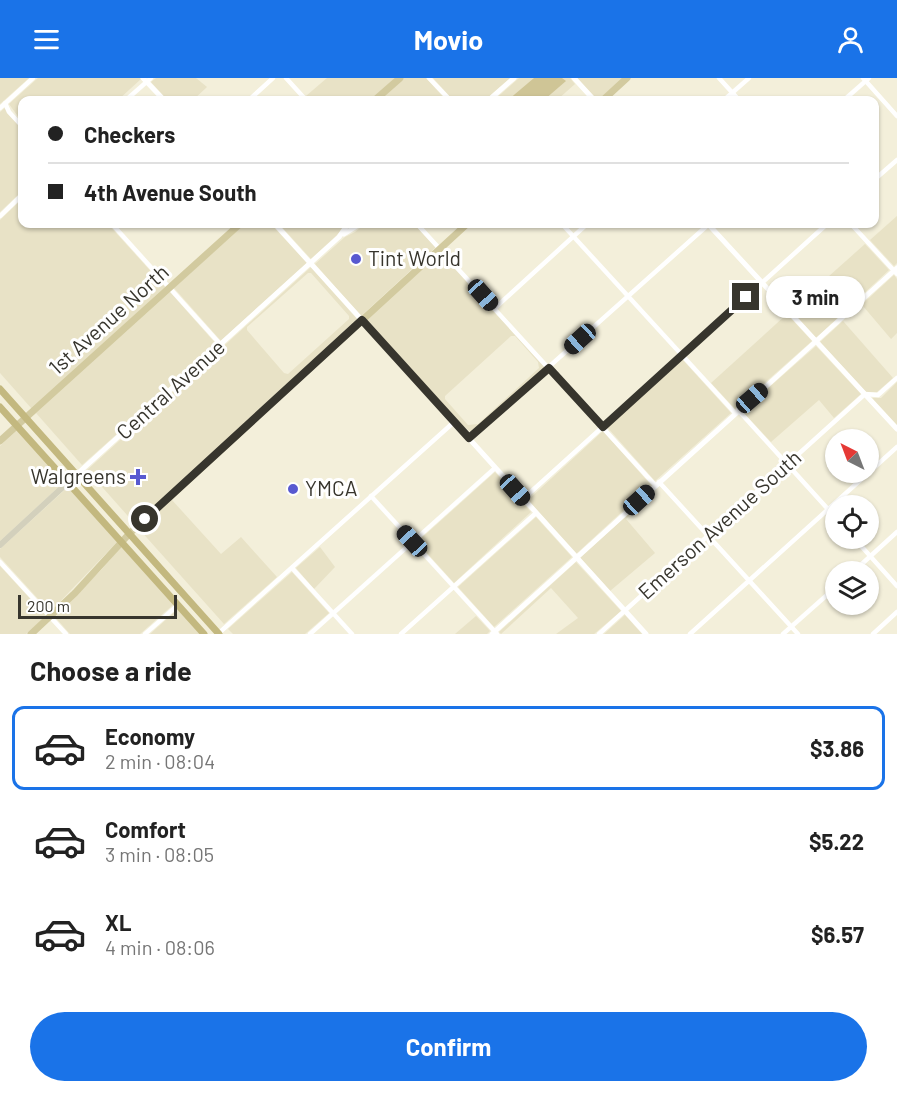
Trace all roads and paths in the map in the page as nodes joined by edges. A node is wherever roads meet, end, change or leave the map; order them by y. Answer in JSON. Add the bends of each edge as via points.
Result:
{"nodes":[{"id":1,"x":33,"y":78,"type":"edge"},
{"id":2,"x":273,"y":78,"type":"edge"},
{"id":3,"x":286,"y":78,"type":"edge"},
{"id":4,"x":400,"y":78,"type":"edge"},
{"id":5,"x":429,"y":78,"type":"edge"},
{"id":6,"x":514,"y":78,"type":"edge"},
{"id":7,"x":574,"y":78,"type":"edge"},
{"id":8,"x":627,"y":78,"type":"edge"},
{"id":9,"x":719,"y":78,"type":"edge"},
{"id":10,"x":749,"y":78,"type":"edge"},
{"id":11,"x":147,"y":79,"type":"edge"},
{"id":12,"x":866,"y":79,"type":"edge"},
{"id":13,"x":732,"y":93,"type":"junction"},
{"id":14,"x":130,"y":96,"type":"edge"},
{"id":15,"x":161,"y":96,"type":"edge"},
{"id":16,"x":253,"y":96,"type":"edge"},
{"id":17,"x":302,"y":96,"type":"edge"},
{"id":18,"x":380,"y":96,"type":"edge"},
{"id":19,"x":446,"y":96,"type":"edge"},
{"id":20,"x":494,"y":96,"type":"edge"},
{"id":21,"x":590,"y":96,"type":"edge"},
{"id":22,"x":607,"y":96,"type":"edge"},
{"id":23,"x":729,"y":96,"type":"edge"},
{"id":24,"x":735,"y":96,"type":"edge"},
{"id":25,"x":848,"y":96,"type":"edge"},
{"id":26,"x":5,"y":103,"type":"junction"},
{"id":27,"x":0,"y":108,"type":"edge"},
{"id":28,"x":897,"y":116,"type":"edge"},
{"id":29,"x":18,"y":122,"type":"edge"},
{"id":30,"x":897,"y":160,"type":"edge"},
{"id":31,"x":879,"y":176,"type":"edge"},
{"id":32,"x":18,"y":199,"type":"edge"},
{"id":33,"x":0,"y":216,"type":"edge"},
{"id":34,"x":116,"y":228,"type":"edge"},
{"id":35,"x":236,"y":228,"type":"edge"},
{"id":36,"x":279,"y":228,"type":"edge"},
{"id":37,"x":346,"y":228,"type":"edge"},
{"id":38,"x":355,"y":228,"type":"edge"},
{"id":39,"x":421,"y":228,"type":"edge"},
{"id":40,"x":464,"y":228,"type":"edge"},
{"id":41,"x":566,"y":228,"type":"edge"},
{"id":42,"x":582,"y":228,"type":"edge"},
{"id":43,"x":704,"y":228,"type":"edge"},
{"id":44,"x":712,"y":228,"type":"edge"},
{"id":45,"x":823,"y":228,"type":"edge"},
{"id":46,"x":855,"y":228,"type":"edge"},
{"id":47,"x":342,"y":234,"type":"junction"},
{"id":48,"x":573,"y":236,"type":"junction"},
{"id":49,"x":441,"y":248,"type":"junction"},
{"id":50,"x":311,"y":263,"type":"junction"},
{"id":51,"x":896,"y":271,"type":"edge"},
{"id":52,"x":762,"y":282,"type":"junction"},
{"id":53,"x":170,"y":288,"type":"junction"},
{"id":54,"x":628,"y":296,"type":"junction"},
{"id":55,"x":495,"y":308,"type":"junction"},
{"id":56,"x":362,"y":320,"type":"junction"},
{"id":57,"x":816,"y":342,"type":"junction"},
{"id":58,"x":221,"y":345,"type":"junction"},
{"id":59,"x":682,"y":355,"type":"junction"},
{"id":60,"x":549,"y":368,"type":"junction"},
{"id":61,"x":897,"y":378,"type":"edge"},
{"id":62,"x":0,"y":389,"type":"edge"},
{"id":63,"x":865,"y":394,"type":"junction"},
{"id":64,"x":0,"y":407,"type":"edge"},
{"id":65,"x":737,"y":412,"type":"junction"},
{"id":66,"x":26,"y":418,"type":"junction"},
{"id":67,"x":454,"y":422,"type":"junction"},
{"id":68,"x":17,"y":426,"type":"junction"},
{"id":69,"x":603,"y":427,"type":"junction"},
{"id":70,"x":897,"y":429,"type":"edge"},
{"id":71,"x":469,"y":438,"type":"junction"},
{"id":72,"x":0,"y":441,"type":"edge"},
{"id":73,"x":897,"y":447,"type":"edge"},
{"id":74,"x":787,"y":465,"type":"junction"},
{"id":75,"x":495,"y":468,"type":"junction"},
{"id":76,"x":76,"y":475,"type":"junction"},
{"id":77,"x":68,"y":483,"type":"junction"},
{"id":78,"x":657,"y":484,"type":"junction"},
{"id":79,"x":844,"y":495,"type":"edge"},
{"id":80,"x":371,"y":496,"type":"junction"},
{"id":81,"x":524,"y":500,"type":"junction"},
{"id":82,"x":825,"y":507,"type":"edge"},
{"id":83,"x":536,"y":513,"type":"junction"},
{"id":84,"x":825,"y":513,"type":"edge"},
{"id":85,"x":897,"y":532,"type":"edge"},
{"id":86,"x":129,"y":534,"type":"junction"},
{"id":87,"x":707,"y":536,"type":"junction"},
{"id":88,"x":412,"y":541,"type":"junction"},
{"id":89,"x":121,"y":542,"type":"junction"},
{"id":90,"x":0,"y":545,"type":"edge"},
{"id":91,"x":864,"y":549,"type":"edge"},
{"id":92,"x":870,"y":556,"type":"junction"},
{"id":93,"x":576,"y":558,"type":"junction"},
{"id":94,"x":865,"y":561,"type":"edge"},
{"id":95,"x":0,"y":562,"type":"edge"},
{"id":96,"x":292,"y":568,"type":"junction"},
{"id":97,"x":147,"y":570,"type":"junction"},
{"id":98,"x":750,"y":580,"type":"junction"},
{"id":99,"x":174,"y":584,"type":"junction"},
{"id":100,"x":897,"y":586,"type":"edge"},
{"id":101,"x":454,"y":587,"type":"junction"},
{"id":102,"x":825,"y":597,"type":"edge"},
{"id":103,"x":180,"y":607,"type":"junction"},
{"id":104,"x":625,"y":611,"type":"junction"},
{"id":105,"x":897,"y":612,"type":"edge"},
{"id":106,"x":333,"y":613,"type":"junction"},
{"id":107,"x":51,"y":617,"type":"junction"},
{"id":108,"x":792,"y":627,"type":"junction"},
{"id":109,"x":494,"y":633,"type":"edge"},
{"id":110,"x":31,"y":634,"type":"edge"},
{"id":111,"x":66,"y":634,"type":"edge"},
{"id":112,"x":145,"y":634,"type":"edge"},
{"id":113,"x":204,"y":634,"type":"edge"},
{"id":114,"x":219,"y":634,"type":"edge"},
{"id":115,"x":310,"y":634,"type":"edge"},
{"id":116,"x":352,"y":634,"type":"edge"},
{"id":117,"x":401,"y":634,"type":"edge"},
{"id":118,"x":599,"y":634,"type":"edge"},
{"id":119,"x":646,"y":634,"type":"edge"},
{"id":120,"x":690,"y":634,"type":"edge"},
{"id":121,"x":783,"y":634,"type":"edge"},
{"id":122,"x":798,"y":634,"type":"edge"},
{"id":123,"x":873,"y":634,"type":"edge"}],
"edges":[{"from":1,"to":26,"type":"street"},
{"from":2,"to":16,"type":"street"},
{"from":3,"to":17,"type":"street"},
{"from":4,"to":18,"type":"main road"},
{"from":5,"to":19,"type":"street"},
{"from":6,"to":20,"type":"street"},
{"from":7,"to":21,"type":"street"},
{"from":8,"to":22,"type":"main road"},
{"from":9,"to":13,"type":"street"},
{"from":10,"to":13,"type":"street"},
{"from":11,"to":14,"type":"street"},
{"from":11,"to":15,"type":"street"},
{"from":12,"to":25,"type":"street"},
{"from":12,"to":28,"type":"street"},
{"from":13,"to":23,"type":"street"},
{"from":13,"to":24,"type":"street"},
{"from":26,"to":27,"type":"street"},
{"from":26,"to":29,"type":"street"},
{"from":30,"to":31,"type":"street"},
{"from":32,"to":33,"type":"street"},
{"from":34,"to":53,"type":"street"},
{"from":35,"to":53,"type":"main road","name":"1st Avenue North"},
{"from":36,"to":50,"type":"street"},
{"from":37,"to":47,"type":"street","name":"Central Avenue"},
{"from":38,"to":47,"type":"street","name":"Central Avenue"},
{"from":39,"to":49,"type":"street"},
{"from":40,"to":49,"type":"main road"},
{"from":41,"to":48,"type":"street"},
{"from":42,"to":48,"type":"street"},
{"from":43,"to":54,"type":"street"},
{"from":44,"to":52,"type":"street"},
{"from":45,"to":52,"type":"street"},
{"from":46,"to":51,"type":"street"},
{"from":47,"to":50,"type":"street","name":"Central Avenue"},
{"from":48,"to":54,"type":"street"},
{"from":48,"to":55,"type":"street"},
{"from":49,"to":55,"type":"street"},
{"from":49,"to":56,"type":"main road"},
{"from":50,"to":56,"type":"street"},
{"from":50,"to":58,"type":"street","name":"Central Avenue"},
{"from":51,"to":57,"type":"street"},
{"from":52,"to":57,"type":"street"},
{"from":52,"to":59,"type":"street"},
{"from":53,"to":58,"type":"street"},
{"from":53,"to":66,"type":"main road","name":"1st Avenue North"},
{"from":54,"to":59,"type":"street"},
{"from":54,"to":60,"type":"street"},
{"from":55,"to":60,"type":"street"},
{"from":56,"to":67,"type":"street"},
{"from":56,"to":86,"type":"main road"},
{"from":57,"to":63,"type":"street"},
{"from":57,"to":65,"type":"street"},
{"from":58,"to":76,"type":"street","name":"Central Avenue"},
{"from":59,"to":65,"type":"street"},
{"from":59,"to":69,"type":"street"},
{"from":60,"to":69,"type":"street"},
{"from":60,"to":71,"type":"street"},
{"from":61,"to":63,"type":"street","name":"Emerson Avenue South","via":[[879,395]]},
{"from":62,"to":66,"type":"highway"},
{"from":63,"to":70,"type":"street"},
{"from":63,"to":74,"type":"street","name":"Emerson Avenue South"},
{"from":64,"to":68,"type":"highway"},
{"from":65,"to":74,"type":"street"},
{"from":65,"to":78,"type":"street"},
{"from":66,"to":68,"type":"main road","name":"1st Avenue North"},
{"from":66,"to":76,"type":"highway"},
{"from":67,"to":71,"type":"street"},
{"from":67,"to":80,"type":"street"},
{"from":68,"to":72,"type":"main road","name":"1st Avenue North"},
{"from":68,"to":77,"type":"highway"},
{"from":69,"to":78,"type":"street"},
{"from":69,"to":81,"type":"street"},
{"from":71,"to":75,"type":"street"},
{"from":73,"to":79,"type":"street"},
{"from":74,"to":82,"type":"street"},
{"from":74,"to":87,"type":"street","name":"Emerson Avenue South"},
{"from":75,"to":81,"type":"street"},
{"from":75,"to":88,"type":"street"},
{"from":76,"to":77,"type":"main road","name":"Central Avenue"},
{"from":76,"to":86,"type":"highway"},
{"from":77,"to":89,"type":"highway"},
{"from":77,"to":90,"type":"main road","name":"Central Avenue"},
{"from":78,"to":87,"type":"street"},
{"from":78,"to":93,"type":"street"},
{"from":80,"to":88,"type":"street"},
{"from":80,"to":96,"type":"street"},
{"from":81,"to":83,"type":"street"},
{"from":83,"to":93,"type":"street"},
{"from":83,"to":101,"type":"street"},
{"from":84,"to":98,"type":"street"},
{"from":85,"to":92,"type":"street"},
{"from":86,"to":89,"type":"main road"},
{"from":86,"to":99,"type":"highway"},
{"from":87,"to":98,"type":"street"},
{"from":87,"to":104,"type":"street","name":"Emerson Avenue South"},
{"from":88,"to":101,"type":"street"},
{"from":88,"to":106,"type":"street"},
{"from":89,"to":97,"type":"highway"},
{"from":89,"to":107,"type":"main road"},
{"from":91,"to":92,"type":"street"},
{"from":92,"to":94,"type":"street"},
{"from":92,"to":100,"type":"street"},
{"from":93,"to":104,"type":"street"},
{"from":93,"to":109,"type":"street"},
{"from":95,"to":107,"type":"street"},
{"from":96,"to":106,"type":"street"},
{"from":96,"to":114,"type":"street"},
{"from":97,"to":99,"type":"highway","via":[[153,568],[169,585]]},
{"from":97,"to":103,"type":"highway"},
{"from":98,"to":108,"type":"street"},
{"from":98,"to":120,"type":"street"},
{"from":99,"to":114,"type":"highway"},
{"from":101,"to":109,"type":"street"},
{"from":101,"to":117,"type":"street"},
{"from":102,"to":108,"type":"street"},
{"from":103,"to":112,"type":"street"},
{"from":103,"to":113,"type":"highway"},
{"from":103,"to":114,"type":"highway","via":[[189,608],[211,632]]},
{"from":104,"to":118,"type":"street","name":"Emerson Avenue South"},
{"from":104,"to":119,"type":"street"},
{"from":105,"to":123,"type":"street"},
{"from":106,"to":115,"type":"street"},
{"from":106,"to":116,"type":"street"},
{"from":107,"to":110,"type":"main road"},
{"from":107,"to":111,"type":"street"},
{"from":108,"to":121,"type":"street"},
{"from":108,"to":122,"type":"street"}]}
